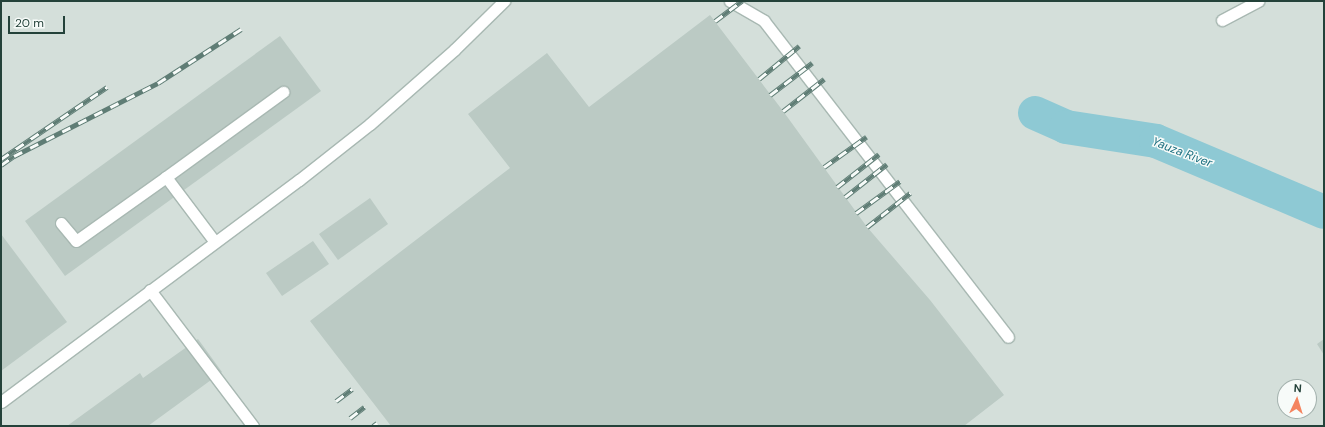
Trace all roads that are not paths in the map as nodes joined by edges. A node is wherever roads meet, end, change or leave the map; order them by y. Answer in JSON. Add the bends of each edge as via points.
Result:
{"nodes":[{"id":1,"x":504,"y":1,"type":"edge"},
{"id":2,"x":730,"y":1,"type":"edge"},
{"id":3,"x":1258,"y":1,"type":"edge"},
{"id":4,"x":1222,"y":20,"type":"dead end"},
{"id":5,"x":283,"y":92,"type":"dead end"},
{"id":6,"x":166,"y":177,"type":"junction"},
{"id":7,"x":61,"y":223,"type":"dead end"},
{"id":8,"x":215,"y":242,"type":"junction"},
{"id":9,"x":150,"y":290,"type":"junction"},
{"id":10,"x":1008,"y":336,"type":"dead end"},
{"id":11,"x":1,"y":402,"type":"edge"},
{"id":12,"x":254,"y":426,"type":"edge"}],
"edges":[{"from":1,"to":8,"type":"lane","via":[[455,49],[370,124]]},
{"from":2,"to":10,"type":"lane","via":[[764,21]]},
{"from":3,"to":4,"type":"lane"},
{"from":5,"to":6,"type":"lane"},
{"from":6,"to":7,"type":"lane","via":[[76,241]]},
{"from":6,"to":8,"type":"lane"},
{"from":8,"to":9,"type":"lane"},
{"from":9,"to":11,"type":"lane"},
{"from":9,"to":12,"type":"lane"}]}
